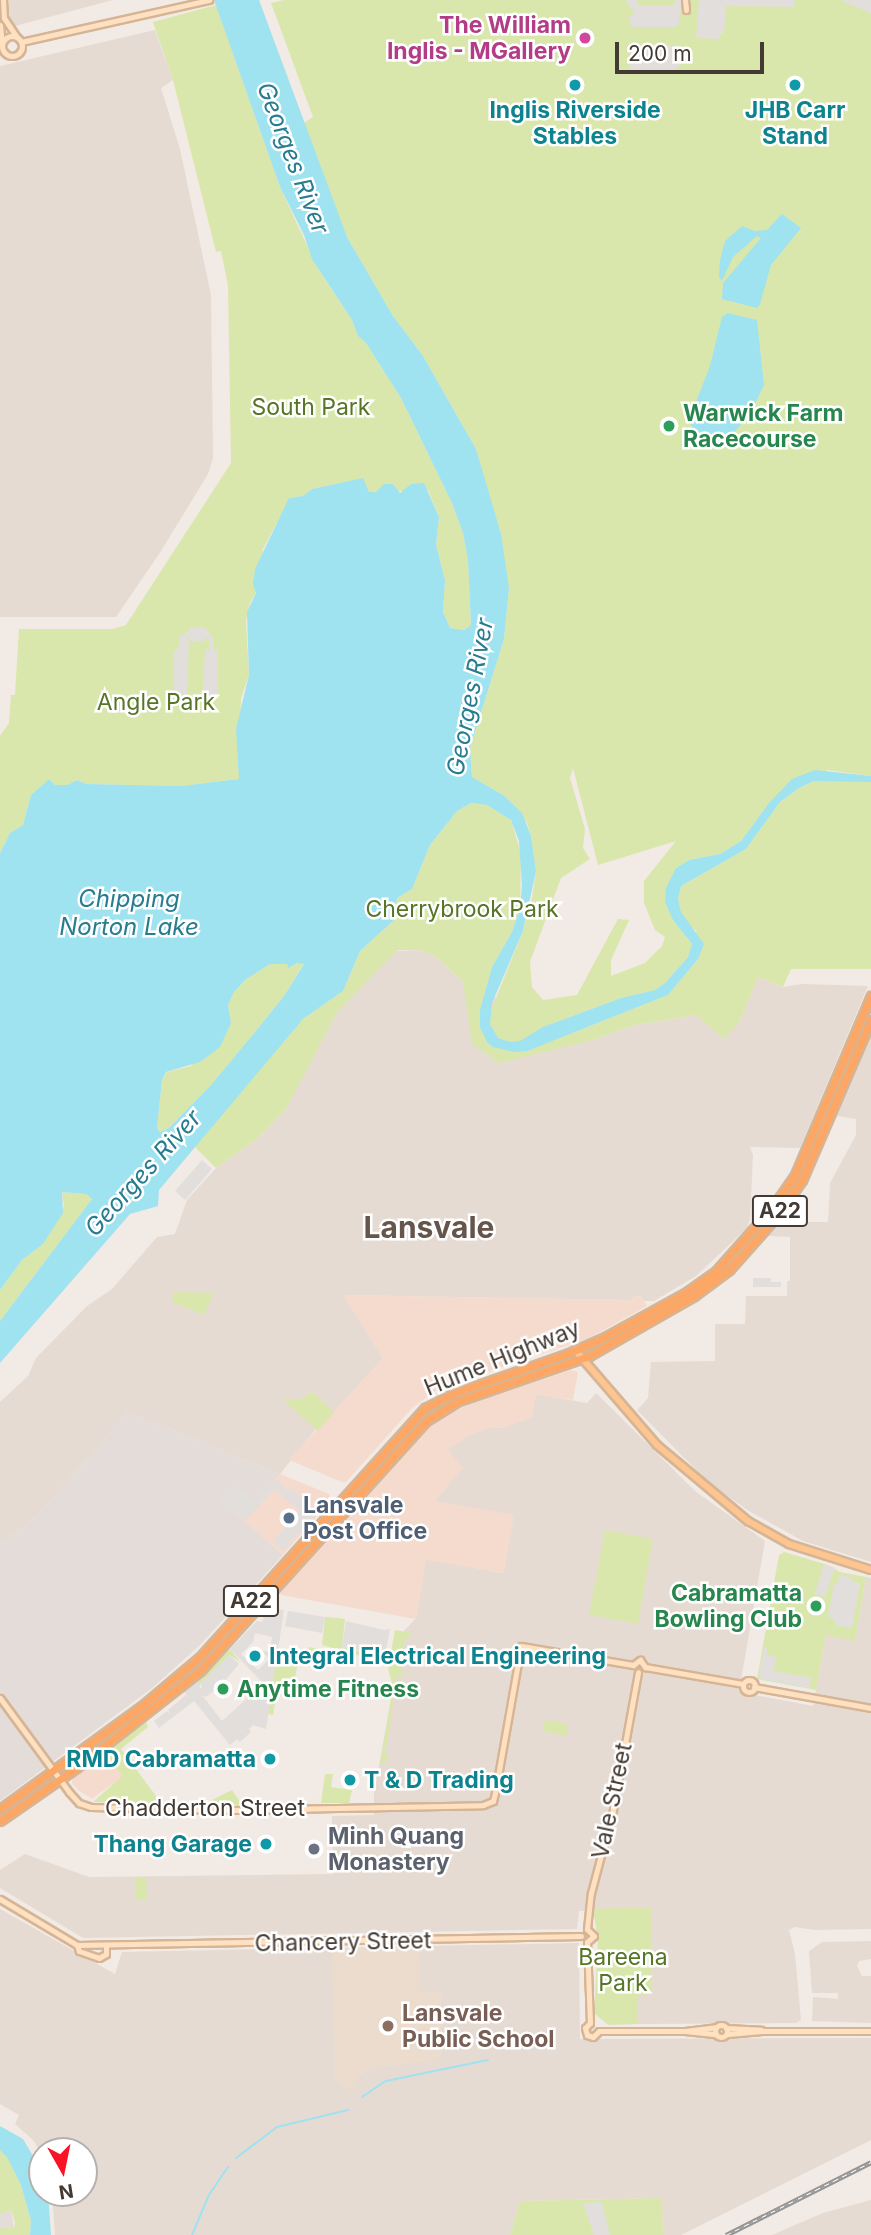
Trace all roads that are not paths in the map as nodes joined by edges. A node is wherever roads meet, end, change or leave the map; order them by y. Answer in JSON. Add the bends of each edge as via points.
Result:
{"nodes":[{"id":1,"x":3,"y":0,"type":"edge"},
{"id":2,"x":685,"y":0,"type":"edge"},
{"id":3,"x":206,"y":1,"type":"edge"},
{"id":4,"x":686,"y":10,"type":"dead end"},
{"id":5,"x":0,"y":25,"type":"edge"},
{"id":6,"x":19,"y":39,"type":"junction"},
{"id":7,"x":1,"y":45,"type":"edge"},
{"id":8,"x":871,"y":996,"type":"edge"},
{"id":9,"x":871,"y":1020,"type":"edge"},
{"id":10,"x":576,"y":1350,"type":"junction"},
{"id":11,"x":582,"y":1359,"type":"junction"},
{"id":12,"x":871,"y":1570,"type":"edge"},
{"id":13,"x":633,"y":1665,"type":"junction"},
{"id":14,"x":645,"y":1667,"type":"junction"},
{"id":15,"x":638,"y":1672,"type":"junction"},
{"id":16,"x":0,"y":1698,"type":"edge"},
{"id":17,"x":871,"y":1708,"type":"edge"},
{"id":18,"x":54,"y":1772,"type":"junction"},
{"id":19,"x":59,"y":1780,"type":"junction"},
{"id":20,"x":0,"y":1809,"type":"edge"},
{"id":21,"x":0,"y":1821,"type":"edge"},
{"id":22,"x":0,"y":1899,"type":"edge"},
{"id":23,"x":587,"y":1929,"type":"junction"},
{"id":24,"x":581,"y":1936,"type":"junction"},
{"id":25,"x":587,"y":1942,"type":"junction"},
{"id":26,"x":77,"y":1945,"type":"junction"},
{"id":27,"x":106,"y":1947,"type":"junction"},
{"id":28,"x":590,"y":2023,"type":"junction"},
{"id":29,"x":716,"y":2030,"type":"junction"},
{"id":30,"x":598,"y":2031,"type":"junction"},
{"id":31,"x":727,"y":2031,"type":"junction"},
{"id":32,"x":871,"y":2031,"type":"edge"}],
"edges":[{"from":1,"to":6,"type":"street","via":[[4,18]]},
{"from":2,"to":4,"type":"street"},
{"from":3,"to":6,"type":"street"},
{"from":5,"to":7,"type":"street"},
{"from":6,"to":7,"type":"street","via":[[8,37]]},
{"from":6,"to":7,"type":"street","via":[[20,50],[14,55],[5,53]]},
{"from":8,"to":10,"type":"highway","name":"Hume Highway","number":"A22","via":[[794,1177],[744,1242],[692,1288]]},
{"from":9,"to":11,"type":"highway","name":"Hume Highway","number":"A22","via":[[808,1168],[754,1243],[703,1291]]},
{"from":10,"to":11,"type":"main road"},
{"from":10,"to":18,"type":"highway","name":"Hume Highway","number":"A22","via":[[471,1386],[425,1408],[200,1657]]},
{"from":11,"to":12,"type":"main road","via":[[657,1445],[747,1521],[789,1544]]},
{"from":11,"to":19,"type":"highway","name":"Hume Highway","number":"A22","via":[[456,1402],[426,1421],[206,1664]]},
{"from":13,"to":14,"type":"street","via":[[640,1660]]},
{"from":13,"to":15,"type":"street"},
{"from":13,"to":19,"type":"street","name":"Chadderton Street","via":[[521,1646],[494,1798],[483,1805],[102,1809],[79,1803]]},
{"from":14,"to":15,"type":"street"},
{"from":14,"to":17,"type":"street","via":[[743,1684],[750,1680],[754,1687]]},
{"from":15,"to":23,"type":"street","name":"Vale Street"},
{"from":16,"to":18,"type":"street","name":"Chadderton Street"},
{"from":18,"to":19,"type":"street","name":"Chadderton Street"},
{"from":18,"to":20,"type":"highway","name":"Hume Highway","number":"A22"},
{"from":19,"to":21,"type":"highway","name":"Hume Highway","number":"A22"},
{"from":22,"to":26,"type":"street"},
{"from":23,"to":24,"type":"street"},
{"from":23,"to":25,"type":"street","name":"Vale Street","via":[[594,1936]]},
{"from":24,"to":25,"type":"street"},
{"from":24,"to":27,"type":"street","name":"Chancery Street"},
{"from":25,"to":28,"type":"street"},
{"from":26,"to":27,"type":"street"},
{"from":26,"to":27,"type":"street","via":[[79,1951],[99,1958],[106,1954]]},
{"from":28,"to":30,"type":"street"},
{"from":28,"to":30,"type":"street","via":[[585,2028],[587,2035],[595,2036]]},
{"from":29,"to":30,"type":"street"},
{"from":29,"to":31,"type":"street","via":[[721,2025]]},
{"from":29,"to":31,"type":"street","via":[[723,2037]]},
{"from":31,"to":32,"type":"street"}]}
